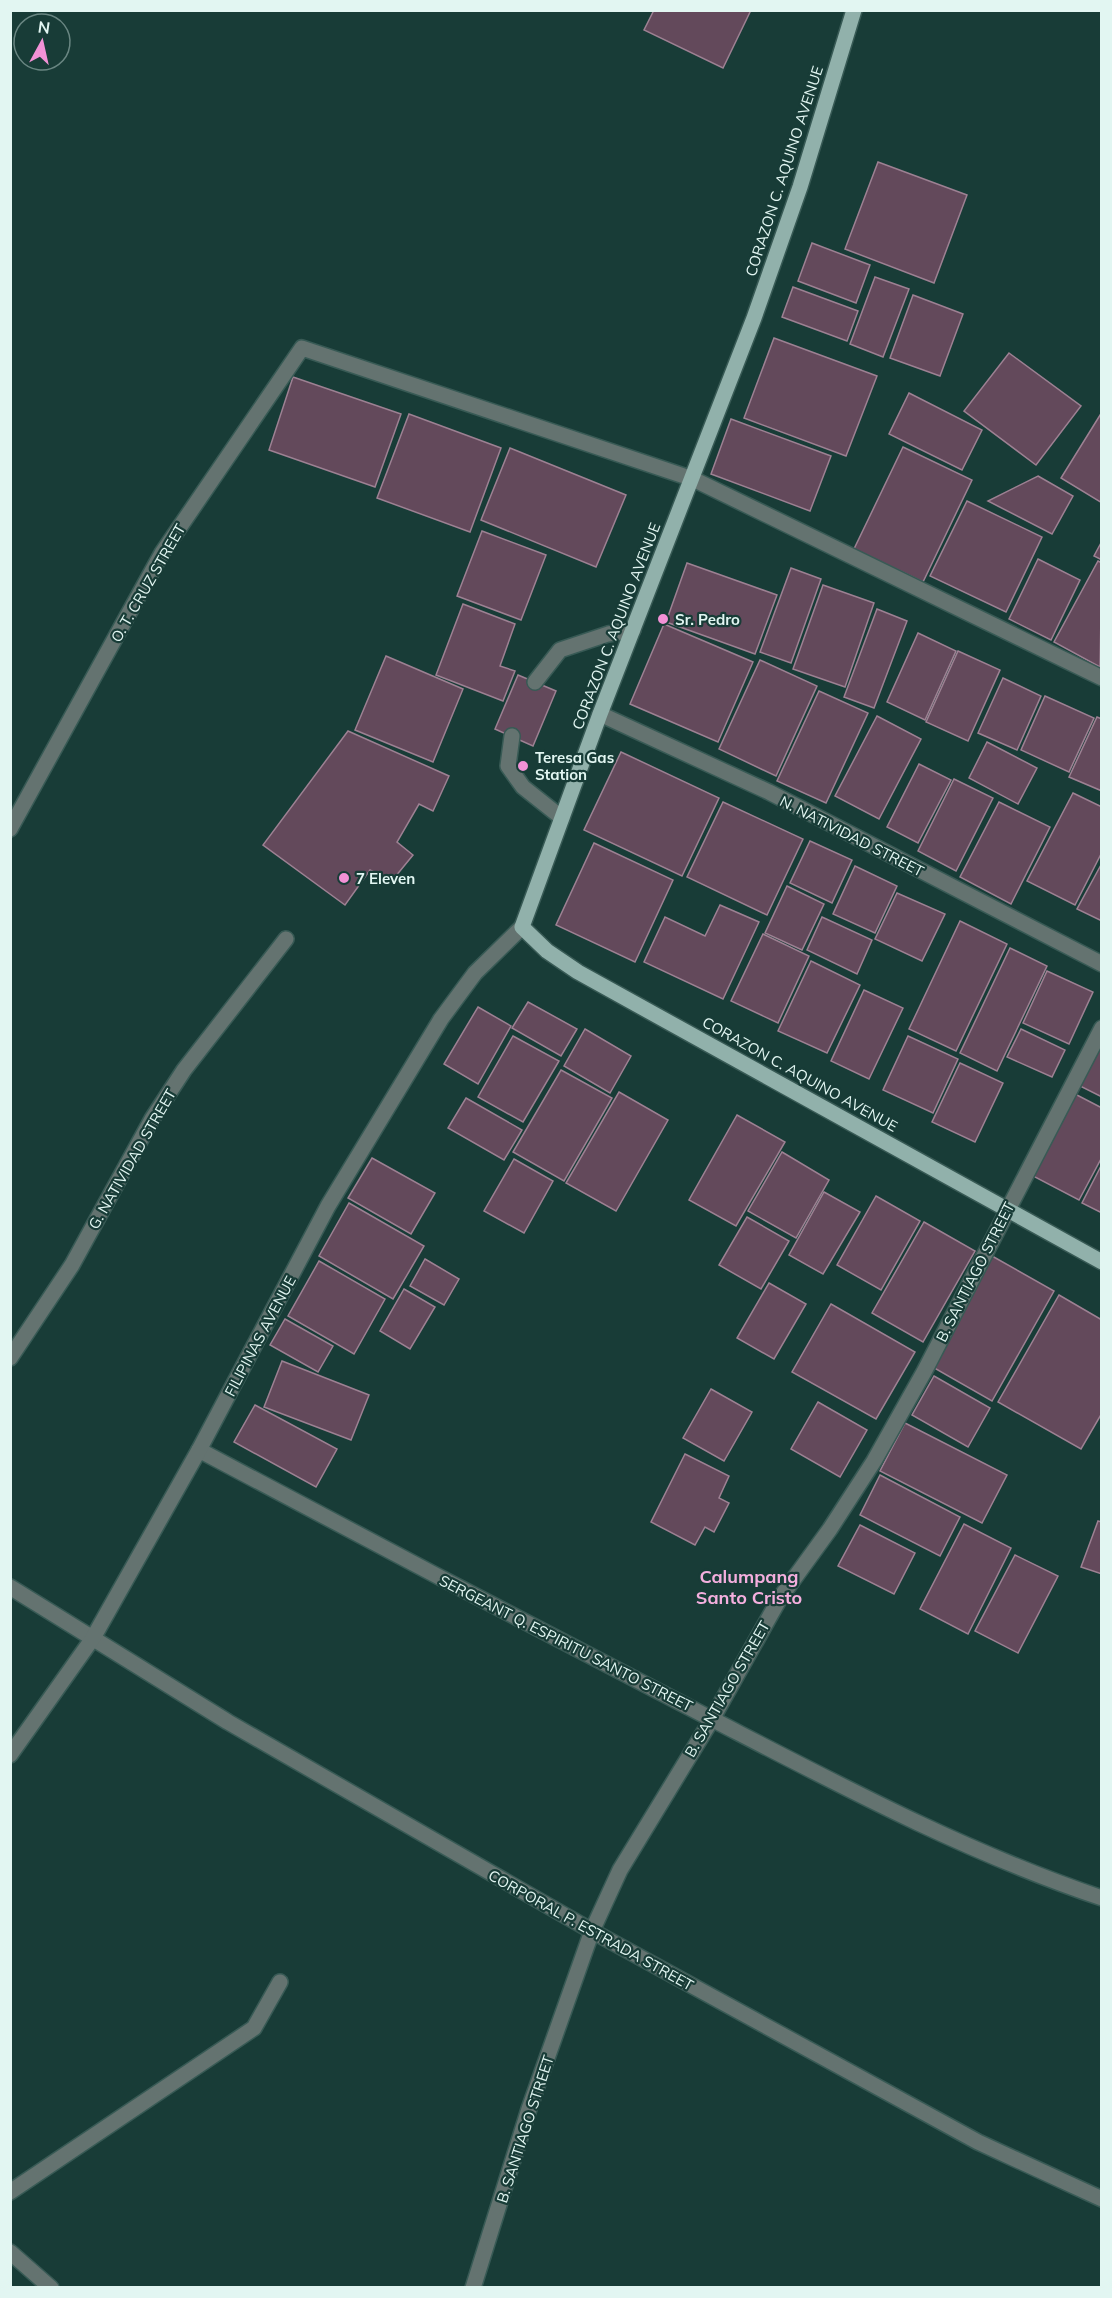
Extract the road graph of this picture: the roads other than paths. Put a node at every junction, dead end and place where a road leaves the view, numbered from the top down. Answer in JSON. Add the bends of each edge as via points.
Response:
{"nodes":[{"id":1,"x":854,"y":10,"type":"edge"},
{"id":2,"x":693,"y":479,"type":"junction"},
{"id":3,"x":633,"y":630,"type":"junction"},
{"id":4,"x":1101,"y":678,"type":"edge"},
{"id":5,"x":535,"y":682,"type":"dead end"},
{"id":6,"x":600,"y":714,"type":"junction"},
{"id":7,"x":512,"y":736,"type":"dead end"},
{"id":8,"x":562,"y":818,"type":"junction"},
{"id":9,"x":10,"y":829,"type":"edge"},
{"id":10,"x":522,"y":927,"type":"junction"},
{"id":11,"x":286,"y":939,"type":"dead end"},
{"id":12,"x":1101,"y":964,"type":"edge"},
{"id":13,"x":1101,"y":1028,"type":"edge"},
{"id":14,"x":1006,"y":1209,"type":"junction"},
{"id":15,"x":1101,"y":1262,"type":"edge"},
{"id":16,"x":10,"y":1358,"type":"edge"},
{"id":17,"x":200,"y":1450,"type":"junction"},
{"id":18,"x":10,"y":1587,"type":"edge"},
{"id":19,"x":93,"y":1638,"type":"junction"},
{"id":20,"x":712,"y":1719,"type":"junction"},
{"id":21,"x":10,"y":1755,"type":"edge"},
{"id":22,"x":1101,"y":1898,"type":"edge"},
{"id":23,"x":592,"y":1931,"type":"junction"},
{"id":24,"x":280,"y":1982,"type":"dead end"},
{"id":25,"x":10,"y":2192,"type":"edge"},
{"id":26,"x":1101,"y":2199,"type":"edge"},
{"id":27,"x":10,"y":2252,"type":"edge"},
{"id":28,"x":51,"y":2288,"type":"edge"},
{"id":29,"x":473,"y":2288,"type":"edge"}],
"edges":[{"from":1,"to":2,"type":"main road","name":"CORAZON C. AQUINO AVENUE","via":[[788,220]]},
{"from":2,"to":3,"type":"main road","name":"CORAZON C. AQUINO AVENUE"},
{"from":2,"to":4,"type":"street"},
{"from":2,"to":9,"type":"street","name":"O. T. CRUZ STREET","via":[[302,348],[162,553]]},
{"from":3,"to":5,"type":"street","via":[[561,650]]},
{"from":3,"to":6,"type":"main road","name":"CORAZON C. AQUINO AVENUE"},
{"from":6,"to":8,"type":"main road","name":"CORAZON C. AQUINO AVENUE"},
{"from":6,"to":12,"type":"street","name":"N. NATIVIDAD STREET","via":[[768,792]]},
{"from":7,"to":8,"type":"street","via":[[508,766],[523,787]]},
{"from":8,"to":10,"type":"main road","name":"CORAZON C. AQUINO AVENUE"},
{"from":10,"to":14,"type":"main road","name":"CORAZON C. AQUINO AVENUE","via":[[547,951],[578,972]]},
{"from":10,"to":17,"type":"street","name":"FILIPINAS AVENUE","via":[[475,973],[441,1019],[328,1206]]},
{"from":11,"to":16,"type":"street","name":"G. NATIVIDAD STREET","via":[[184,1070],[152,1119],[72,1265]]},
{"from":13,"to":14,"type":"street","name":"B. SANTIAGO STREET"},
{"from":14,"to":15,"type":"main road","name":"CORAZON C. AQUINO AVENUE"},
{"from":14,"to":20,"type":"street","name":"B. SANTIAGO STREET","via":[[874,1461],[780,1598]]},
{"from":17,"to":19,"type":"street","name":"FILIPINAS AVENUE"},
{"from":17,"to":20,"type":"street","name":"SERGEANT Q. ESPIRITU SANTO STREET"},
{"from":18,"to":19,"type":"street","name":"CORPORAL P. ESTRADA STREET"},
{"from":19,"to":21,"type":"street","name":"FILIPINAS AVENUE"},
{"from":19,"to":23,"type":"street","name":"CORPORAL P. ESTRADA STREET","via":[[228,1722]]},
{"from":20,"to":22,"type":"street","name":"SERGEANT Q. ESPIRITU SANTO STREET","via":[[956,1841]]},
{"from":20,"to":23,"type":"street","name":"B. SANTIAGO STREET","via":[[620,1870]]},
{"from":23,"to":26,"type":"street","name":"CORPORAL P. ESTRADA STREET","via":[[978,2142]]},
{"from":23,"to":29,"type":"street","name":"B. SANTIAGO STREET","via":[[529,2109]]},
{"from":24,"to":25,"type":"street","via":[[254,2028]]},
{"from":27,"to":28,"type":"street"}]}
